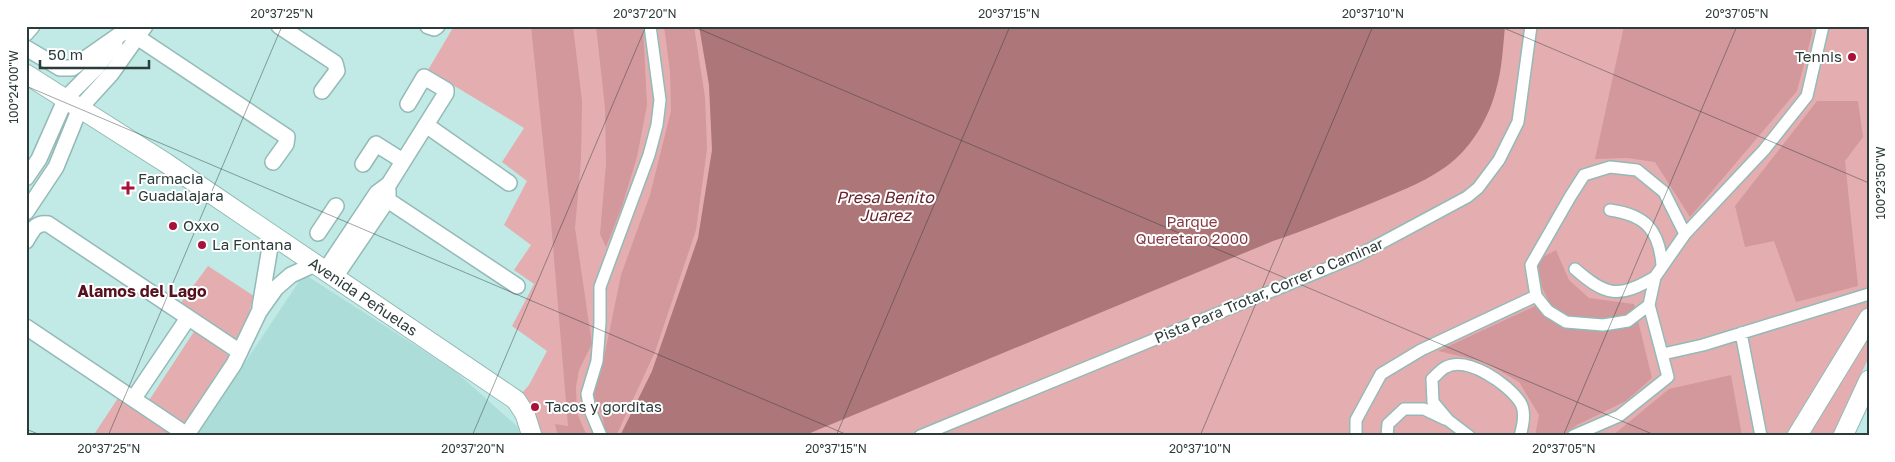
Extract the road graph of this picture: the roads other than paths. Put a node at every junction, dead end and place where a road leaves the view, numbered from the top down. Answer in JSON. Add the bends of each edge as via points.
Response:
{"nodes":[{"id":1,"x":32,"y":26,"type":"edge"},
{"id":2,"x":279,"y":26,"type":"edge"},
{"id":3,"x":650,"y":26,"type":"edge"},
{"id":4,"x":1530,"y":26,"type":"edge"},
{"id":5,"x":1823,"y":26,"type":"edge"},
{"id":6,"x":136,"y":29,"type":"edge"},
{"id":7,"x":26,"y":32,"type":"edge"},
{"id":8,"x":26,"y":48,"type":"edge"},
{"id":9,"x":26,"y":74,"type":"edge"},
{"id":10,"x":322,"y":91,"type":"dead end"},
{"id":11,"x":73,"y":103,"type":"junction"},
{"id":12,"x":408,"y":104,"type":"dead end"},
{"id":13,"x":426,"y":125,"type":"junction"},
{"id":14,"x":403,"y":161,"type":"junction"},
{"id":15,"x":273,"y":162,"type":"dead end"},
{"id":16,"x":363,"y":164,"type":"dead end"},
{"id":17,"x":28,"y":172,"type":"edge"},
{"id":18,"x":509,"y":183,"type":"dead end"},
{"id":19,"x":384,"y":192,"type":"junction"},
{"id":20,"x":1610,"y":210,"type":"dead end"},
{"id":21,"x":26,"y":212,"type":"edge"},
{"id":22,"x":355,"y":226,"type":"junction"},
{"id":23,"x":318,"y":234,"type":"dead end"},
{"id":24,"x":1685,"y":234,"type":"junction"},
{"id":25,"x":272,"y":235,"type":"junction"},
{"id":26,"x":26,"y":241,"type":"edge"},
{"id":27,"x":1662,"y":265,"type":"junction"},
{"id":28,"x":1576,"y":269,"type":"dead end"},
{"id":29,"x":325,"y":271,"type":"junction"},
{"id":30,"x":1655,"y":278,"type":"junction"},
{"id":31,"x":517,"y":286,"type":"dead end"},
{"id":32,"x":1869,"y":294,"type":"edge"},
{"id":33,"x":1536,"y":296,"type":"junction"},
{"id":34,"x":1649,"y":305,"type":"junction"},
{"id":35,"x":259,"y":312,"type":"junction"},
{"id":36,"x":188,"y":318,"type":"junction"},
{"id":37,"x":1869,"y":318,"type":"edge"},
{"id":38,"x":26,"y":327,"type":"edge"},
{"id":39,"x":1741,"y":333,"type":"junction"},
{"id":40,"x":240,"y":352,"type":"junction"},
{"id":41,"x":1663,"y":354,"type":"junction"},
{"id":42,"x":1869,"y":380,"type":"edge"},
{"id":43,"x":134,"y":398,"type":"junction"},
{"id":44,"x":1448,"y":420,"type":"junction"},
{"id":45,"x":600,"y":430,"type":"edge"},
{"id":46,"x":187,"y":435,"type":"edge"},
{"id":47,"x":532,"y":436,"type":"edge"},
{"id":48,"x":920,"y":436,"type":"edge"},
{"id":49,"x":1356,"y":436,"type":"edge"},
{"id":50,"x":1387,"y":436,"type":"edge"},
{"id":51,"x":1469,"y":436,"type":"edge"},
{"id":52,"x":1520,"y":436,"type":"edge"},
{"id":53,"x":1573,"y":436,"type":"edge"},
{"id":54,"x":1761,"y":436,"type":"edge"},
{"id":55,"x":1797,"y":436,"type":"edge"},
{"id":56,"x":1843,"y":436,"type":"edge"}],
"edges":[{"from":1,"to":7,"type":"street"},
{"from":2,"to":10,"type":"street","via":[[335,63],[337,71]]},
{"from":3,"to":45,"type":"street","via":[[660,100],[657,125],[600,287],[597,361],[587,394],[590,410]]},
{"from":4,"to":48,"type":"street","name":"Pista Para Trotar, Correr o Caminar","via":[[1518,122],[1499,160],[1467,197],[1357,256]]},
{"from":5,"to":24,"type":"street","via":[[1807,96],[1764,150]]},
{"from":6,"to":8,"type":"street","via":[[72,68],[60,68]]},
{"from":6,"to":11,"type":"street","via":[[97,67]]},
{"from":6,"to":15,"type":"street","via":[[286,137],[286,144]]},
{"from":9,"to":11,"type":"street","name":"Avenida Peñuelas"},
{"from":11,"to":17,"type":"street"},
{"from":11,"to":21,"type":"street","via":[[56,167]]},
{"from":11,"to":25,"type":"street","name":"Avenida Peñuelas"},
{"from":12,"to":13,"type":"street","via":[[424,77],[447,91]]},
{"from":13,"to":14,"type":"street"},
{"from":13,"to":18,"type":"street"},
{"from":14,"to":16,"type":"street","via":[[380,138]]},
{"from":14,"to":19,"type":"street"},
{"from":19,"to":22,"type":"street"},
{"from":19,"to":29,"type":"street"},
{"from":19,"to":31,"type":"street"},
{"from":20,"to":27,"type":"street","via":[[1627,213],[1650,225],[1661,249]]},
{"from":22,"to":23,"type":"street","via":[[334,208]]},
{"from":22,"to":29,"type":"street"},
{"from":24,"to":27,"type":"street"},
{"from":24,"to":33,"type":"street","via":[[1664,192],[1637,170],[1610,167],[1584,174],[1531,265]]},
{"from":25,"to":29,"type":"street","name":"Avenida Peñuelas"},
{"from":25,"to":35,"type":"street"},
{"from":26,"to":36,"type":"street","via":[[36,226],[48,224]]},
{"from":27,"to":30,"type":"street"},
{"from":28,"to":30,"type":"street","via":[[1594,286],[1614,293],[1639,287]]},
{"from":29,"to":35,"type":"street","via":[[290,276],[276,288]]},
{"from":29,"to":47,"type":"street","name":"Avenida Peñuelas","via":[[516,400],[525,414]]},
{"from":30,"to":34,"type":"street"},
{"from":32,"to":39,"type":"street"},
{"from":33,"to":34,"type":"street","via":[[1548,311],[1566,322],[1603,325],[1628,321]]},
{"from":33,"to":49,"type":"street","via":[[1421,350],[1381,374],[1356,420]]},
{"from":34,"to":41,"type":"street"},
{"from":35,"to":40,"type":"street"},
{"from":36,"to":40,"type":"street"},
{"from":36,"to":43,"type":"street"},
{"from":37,"to":55,"type":"street"},
{"from":38,"to":43,"type":"street"},
{"from":39,"to":41,"type":"street"},
{"from":39,"to":54,"type":"street"},
{"from":40,"to":46,"type":"street"},
{"from":41,"to":53,"type":"street","via":[[1668,377],[1619,416]]},
{"from":42,"to":56,"type":"street"},
{"from":43,"to":46,"type":"street"},
{"from":44,"to":50,"type":"street","via":[[1424,409],[1404,409],[1388,424]]},
{"from":44,"to":51,"type":"street"},
{"from":44,"to":52,"type":"street","via":[[1432,402],[1432,380],[1447,366],[1471,365],[1497,379],[1520,402],[1524,424]]}]}
